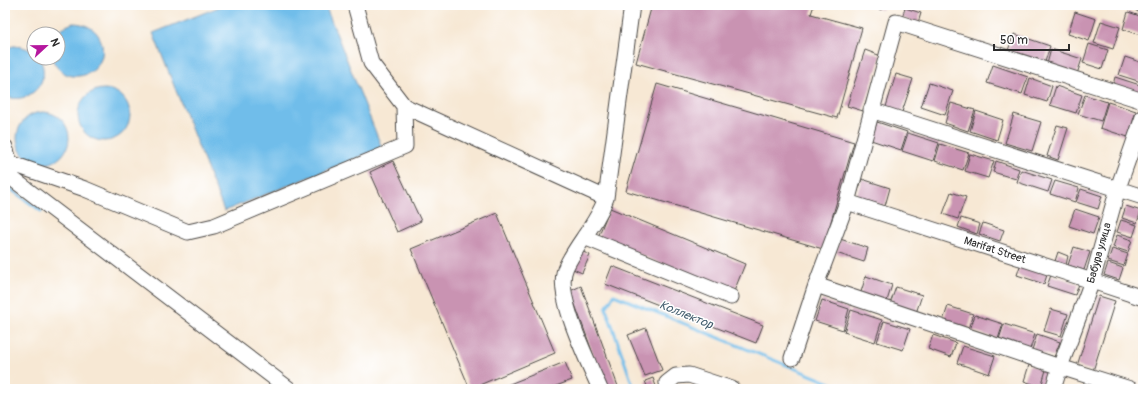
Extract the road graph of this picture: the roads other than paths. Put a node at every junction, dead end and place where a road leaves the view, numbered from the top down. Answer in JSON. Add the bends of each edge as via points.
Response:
{"nodes":[{"id":1,"x":355,"y":5,"type":"edge"},
{"id":2,"x":632,"y":5,"type":"edge"},
{"id":3,"x":1143,"y":100,"type":"edge"},
{"id":4,"x":404,"y":106,"type":"junction"},
{"id":5,"x":872,"y":110,"type":"junction"},
{"id":6,"x":1143,"y":117,"type":"edge"},
{"id":7,"x":5,"y":146,"type":"edge"},
{"id":8,"x":5,"y":173,"type":"edge"},
{"id":9,"x":1118,"y":188,"type":"junction"},
{"id":10,"x":1143,"y":197,"type":"edge"},
{"id":11,"x":606,"y":198,"type":"junction"},
{"id":12,"x":847,"y":202,"type":"junction"},
{"id":13,"x":584,"y":237,"type":"junction"},
{"id":14,"x":1092,"y":281,"type":"junction"},
{"id":15,"x":816,"y":285,"type":"junction"},
{"id":16,"x":730,"y":297,"type":"dead end"},
{"id":17,"x":1143,"y":298,"type":"edge"},
{"id":18,"x":792,"y":358,"type":"dead end"},
{"id":19,"x":1060,"y":367,"type":"junction"},
{"id":20,"x":289,"y":389,"type":"edge"},
{"id":21,"x":600,"y":389,"type":"edge"},
{"id":22,"x":669,"y":389,"type":"edge"},
{"id":23,"x":732,"y":389,"type":"edge"},
{"id":24,"x":1053,"y":389,"type":"edge"},
{"id":25,"x":1130,"y":389,"type":"edge"}],
"edges":[{"from":1,"to":4,"type":"street","via":[[371,63]]},
{"from":2,"to":11,"type":"street"},
{"from":3,"to":5,"type":"street","via":[[896,22]]},
{"from":4,"to":7,"type":"street","via":[[405,146],[214,226],[188,232],[85,189],[10,163]]},
{"from":4,"to":11,"type":"street"},
{"from":5,"to":9,"type":"street"},
{"from":5,"to":12,"type":"street"},
{"from":6,"to":9,"type":"street","name":"Бабура улица"},
{"from":8,"to":20,"type":"street"},
{"from":9,"to":10,"type":"street"},
{"from":9,"to":14,"type":"street","name":"Бабура улица"},
{"from":11,"to":13,"type":"street","via":[[601,212]]},
{"from":12,"to":14,"type":"street","name":"Marifat Street"},
{"from":12,"to":15,"type":"street"},
{"from":13,"to":16,"type":"street"},
{"from":13,"to":21,"type":"street","via":[[565,269],[564,292],[570,315]]},
{"from":14,"to":17,"type":"street","name":"Marifat Street"},
{"from":14,"to":19,"type":"street","name":"Бабура улица"},
{"from":15,"to":18,"type":"street"},
{"from":15,"to":19,"type":"street"},
{"from":19,"to":24,"type":"street","name":"Бабура улица"},
{"from":19,"to":25,"type":"street"},
{"from":22,"to":23,"type":"street","via":[[668,383],[676,376],[689,375]]}]}
